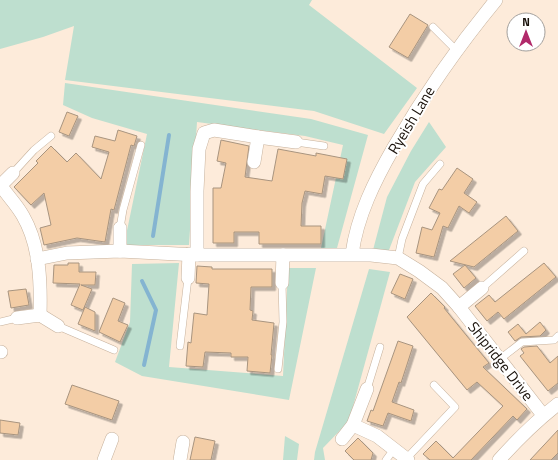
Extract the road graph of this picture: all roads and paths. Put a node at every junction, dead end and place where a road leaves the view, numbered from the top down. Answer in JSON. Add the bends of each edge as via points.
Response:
{"nodes":[{"id":1,"x":496,"y":0,"type":"edge"},
{"id":2,"x":433,"y":27,"type":"dead end"},
{"id":3,"x":456,"y":50,"type":"junction"},
{"id":4,"x":51,"y":136,"type":"dead end"},
{"id":5,"x":258,"y":137,"type":"junction"},
{"id":6,"x":296,"y":142,"type":"joint"},
{"id":7,"x":140,"y":145,"type":"dead end"},
{"id":8,"x":324,"y":146,"type":"dead end"},
{"id":9,"x":254,"y":162,"type":"dead end"},
{"id":10,"x":440,"y":164,"type":"dead end"},
{"id":11,"x":12,"y":173,"type":"joint"},
{"id":12,"x":0,"y":186,"type":"edge"},
{"id":13,"x":120,"y":228,"type":"joint"},
{"id":14,"x":120,"y":251,"type":"junction"},
{"id":15,"x":524,"y":251,"type":"dead end"},
{"id":16,"x":193,"y":254,"type":"junction"},
{"id":17,"x":352,"y":254,"type":"junction"},
{"id":18,"x":283,"y":255,"type":"junction"},
{"id":19,"x":398,"y":258,"type":"junction"},
{"id":20,"x":37,"y":259,"type":"junction"},
{"id":21,"x":188,"y":278,"type":"joint"},
{"id":22,"x":282,"y":282,"type":"joint"},
{"id":23,"x":482,"y":288,"type":"joint"},
{"id":24,"x":459,"y":307,"type":"junction"},
{"id":25,"x":40,"y":316,"type":"junction"},
{"id":26,"x":17,"y":318,"type":"joint"},
{"id":27,"x":0,"y":322,"type":"edge"},
{"id":28,"x":58,"y":326,"type":"joint"},
{"id":29,"x":558,"y":336,"type":"edge"},
{"id":30,"x":180,"y":346,"type":"dead end"},
{"id":31,"x":380,"y":347,"type":"dead end"},
{"id":32,"x":114,"y":350,"type":"dead end"},
{"id":33,"x":500,"y":359,"type":"junction"},
{"id":34,"x":278,"y":369,"type":"dead end"},
{"id":35,"x":434,"y":385,"type":"dead end"},
{"id":36,"x":367,"y":389,"type":"joint"},
{"id":37,"x":558,"y":404,"type":"edge"},
{"id":38,"x":543,"y":415,"type":"junction"},
{"id":39,"x":353,"y":425,"type":"junction"},
{"id":40,"x":112,"y":439,"type":"dead end"},
{"id":41,"x":342,"y":439,"type":"dead end"},
{"id":42,"x":183,"y":442,"type":"dead end"},
{"id":43,"x":394,"y":450,"type":"junction"},
{"id":44,"x":407,"y":459,"type":"edge"},
{"id":45,"x":104,"y":460,"type":"edge"},
{"id":46,"x":180,"y":460,"type":"edge"},
{"id":47,"x":386,"y":460,"type":"edge"},
{"id":48,"x":499,"y":460,"type":"edge"}],
"edges":[{"from":1,"to":3,"type":"street","name":"Ryeish Lane"},
{"from":2,"to":3,"type":"lane"},
{"from":3,"to":17,"type":"street","name":"Ryeish Lane","via":[[420,103],[384,166],[364,208]]},
{"from":4,"to":11,"type":"lane"},
{"from":5,"to":6,"type":"street"},
{"from":5,"to":9,"type":"street"},
{"from":5,"to":16,"type":"street","via":[[214,130],[204,134],[199,149]]},
{"from":6,"to":8,"type":"lane"},
{"from":7,"to":13,"type":"lane"},
{"from":10,"to":19,"type":"lane","via":[[423,184],[402,239]]},
{"from":11,"to":12,"type":"street"},
{"from":12,"to":20,"type":"street","via":[[26,221]]},
{"from":13,"to":14,"type":"street"},
{"from":14,"to":16,"type":"street","name":"Shipridge Drive"},
{"from":14,"to":20,"type":"street","name":"Shipridge Drive","via":[[67,253]]},
{"from":15,"to":23,"type":"lane"},
{"from":16,"to":18,"type":"street","name":"Shipridge Drive"},
{"from":16,"to":21,"type":"street"},
{"from":17,"to":18,"type":"street","name":"Shipridge Drive"},
{"from":17,"to":19,"type":"street","name":"Shipridge Drive"},
{"from":18,"to":22,"type":"street"},
{"from":19,"to":24,"type":"street","name":"Shipridge Drive","via":[[442,288]]},
{"from":20,"to":25,"type":"street"},
{"from":21,"to":30,"type":"lane"},
{"from":22,"to":34,"type":"lane","via":[[283,322]]},
{"from":23,"to":24,"type":"street","name":"Shipridge Drive"},
{"from":24,"to":33,"type":"street","name":"Shipridge Drive"},
{"from":25,"to":26,"type":"street"},
{"from":25,"to":28,"type":"street"},
{"from":26,"to":27,"type":"lane"},
{"from":28,"to":32,"type":"lane"},
{"from":29,"to":33,"type":"lane","via":[[554,340],[522,342]]},
{"from":31,"to":36,"type":"lane"},
{"from":33,"to":38,"type":"street","name":"Shipridge Drive"},
{"from":35,"to":44,"type":"lane","via":[[455,407]]},
{"from":36,"to":39,"type":"street"},
{"from":37,"to":38,"type":"street"},
{"from":38,"to":48,"type":"street"},
{"from":39,"to":41,"type":"street"},
{"from":39,"to":43,"type":"street","via":[[377,436]]},
{"from":40,"to":45,"type":"street"},
{"from":42,"to":46,"type":"street"},
{"from":43,"to":44,"type":"street"},
{"from":43,"to":47,"type":"lane"}]}
